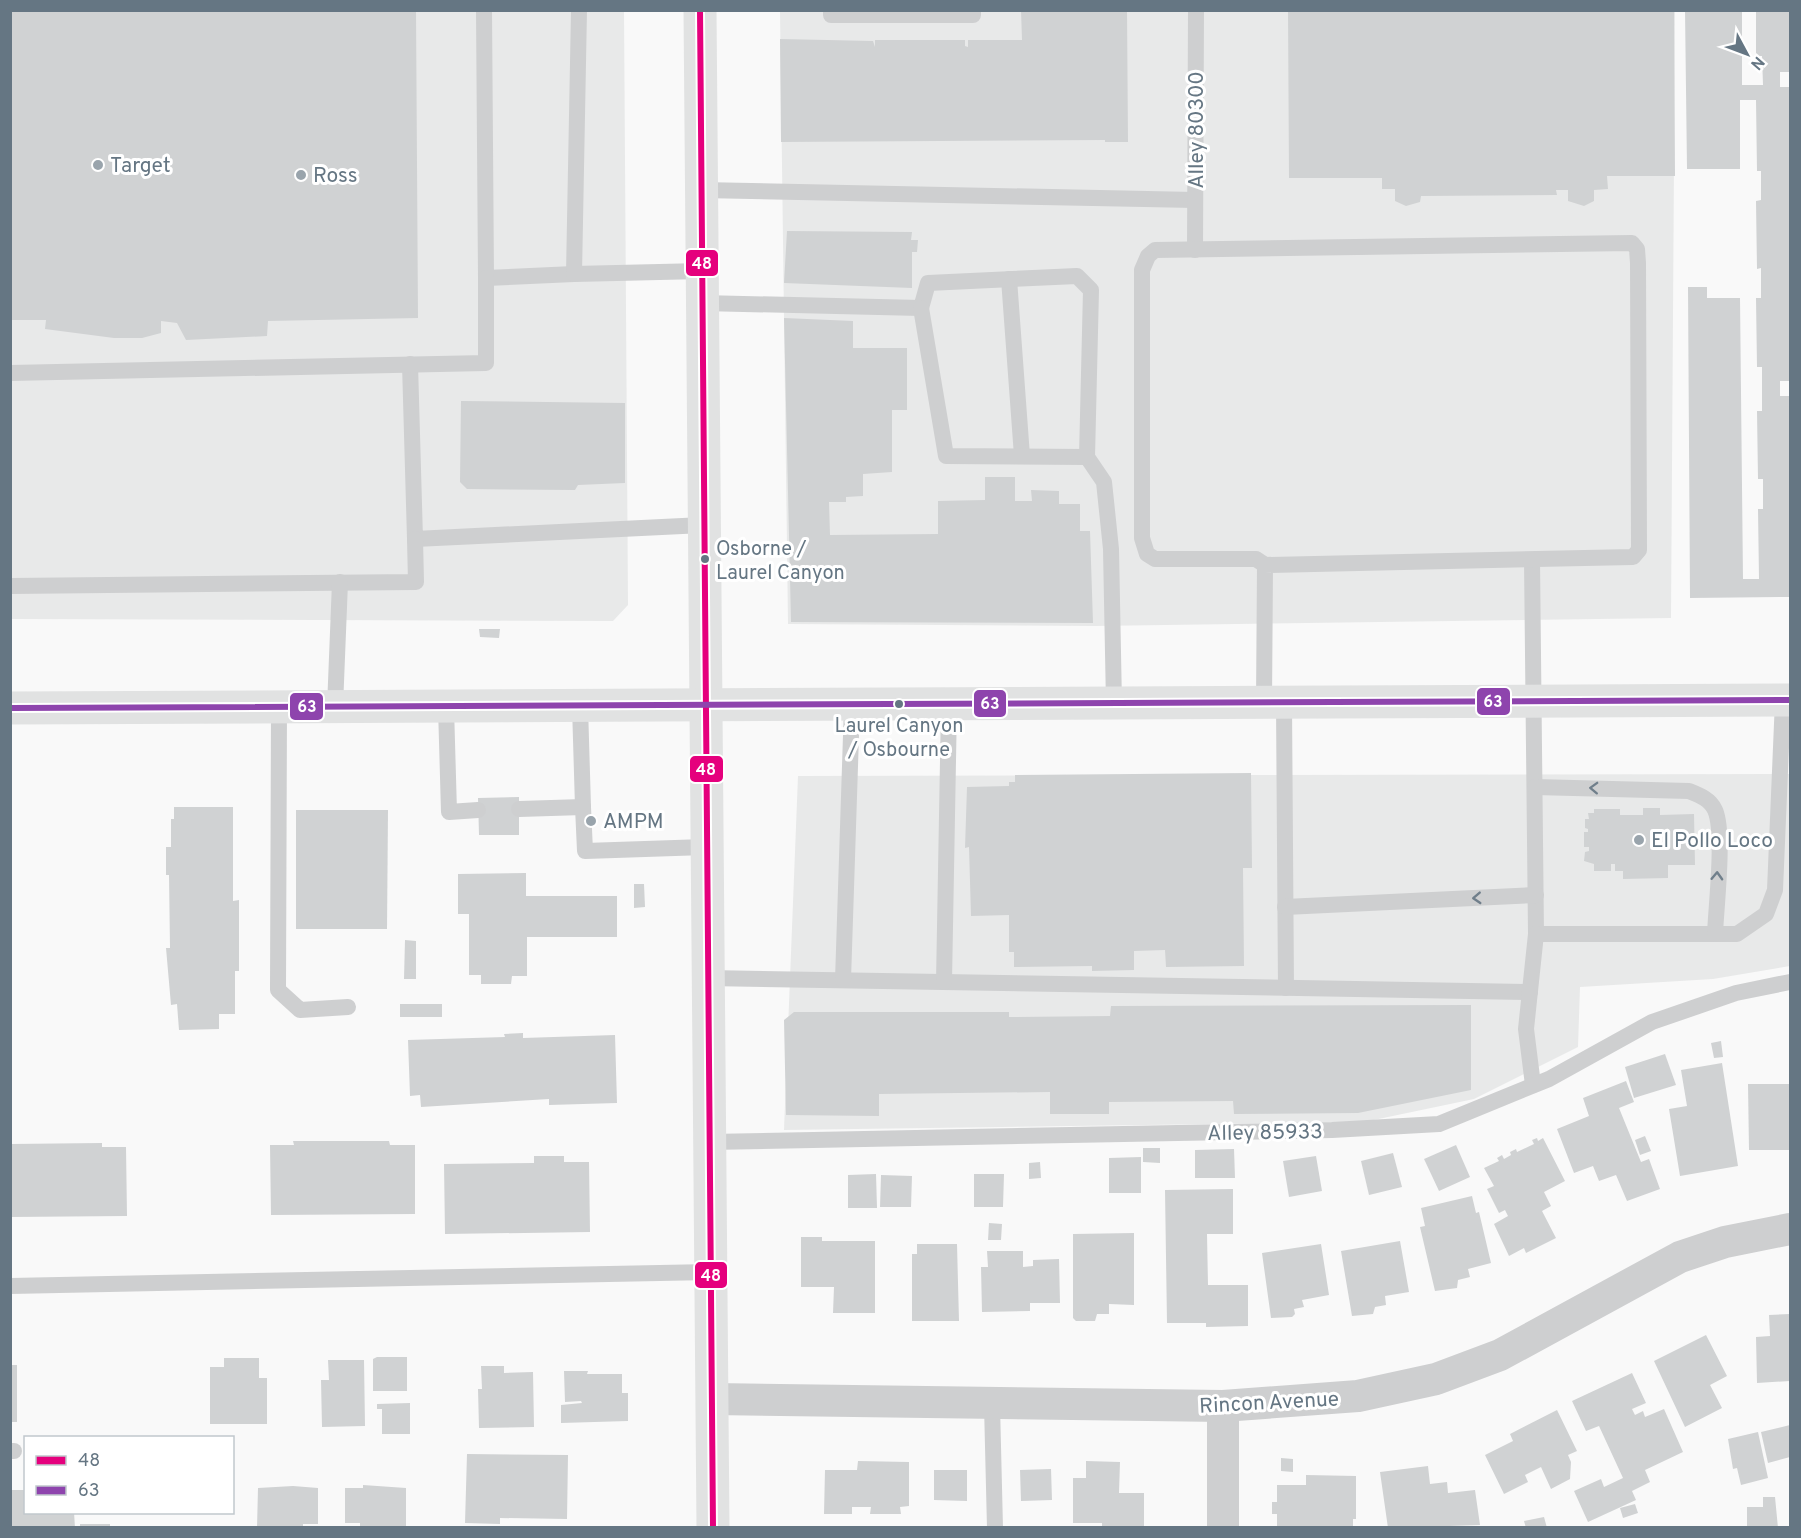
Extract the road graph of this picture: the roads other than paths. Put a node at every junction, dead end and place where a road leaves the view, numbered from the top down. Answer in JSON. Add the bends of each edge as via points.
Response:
{"nodes":[{"id":1,"x":484,"y":10,"type":"edge"},
{"id":2,"x":579,"y":10,"type":"edge"},
{"id":3,"x":700,"y":10,"type":"edge"},
{"id":4,"x":831,"y":10,"type":"edge"},
{"id":5,"x":973,"y":10,"type":"edge"},
{"id":6,"x":1196,"y":10,"type":"edge"},
{"id":7,"x":701,"y":190,"type":"junction"},
{"id":8,"x":1195,"y":200,"type":"junction"},
{"id":9,"x":1195,"y":250,"type":"junction"},
{"id":10,"x":702,"y":271,"type":"junction"},
{"id":11,"x":574,"y":274,"type":"junction"},
{"id":12,"x":486,"y":278,"type":"junction"},
{"id":13,"x":1009,"y":279,"type":"junction"},
{"id":14,"x":702,"y":303,"type":"junction"},
{"id":15,"x":921,"y":308,"type":"junction"},
{"id":16,"x":410,"y":364,"type":"junction"},
{"id":17,"x":10,"y":373,"type":"edge"},
{"id":18,"x":1022,"y":456,"type":"junction"},
{"id":19,"x":1087,"y":457,"type":"junction"},
{"id":20,"x":703,"y":525,"type":"junction"},
{"id":21,"x":415,"y":539,"type":"junction"},
{"id":22,"x":1532,"y":560,"type":"junction"},
{"id":23,"x":1264,"y":565,"type":"junction"},
{"id":24,"x":340,"y":582,"type":"junction"},
{"id":25,"x":10,"y":586,"type":"edge"},
{"id":26,"x":1787,"y":700,"type":"edge"},
{"id":27,"x":1534,"y":702,"type":"junction"},
{"id":28,"x":1274,"y":703,"type":"junction"},
{"id":29,"x":1114,"y":704,"type":"junction"},
{"id":30,"x":852,"y":705,"type":"junction"},
{"id":31,"x":949,"y":705,"type":"junction"},
{"id":32,"x":446,"y":706,"type":"junction"},
{"id":33,"x":580,"y":706,"type":"junction"},
{"id":34,"x":705,"y":706,"type":"junction"},
{"id":35,"x":279,"y":707,"type":"junction"},
{"id":36,"x":335,"y":707,"type":"junction"},
{"id":37,"x":10,"y":708,"type":"edge"},
{"id":38,"x":1535,"y":787,"type":"junction"},
{"id":39,"x":583,"y":807,"type":"junction"},
{"id":40,"x":519,"y":809,"type":"dead end"},
{"id":41,"x":478,"y":810,"type":"dead end"},
{"id":42,"x":705,"y":847,"type":"junction"},
{"id":43,"x":1536,"y":895,"type":"junction"},
{"id":44,"x":1285,"y":907,"type":"junction"},
{"id":45,"x":1536,"y":934,"type":"junction"},
{"id":46,"x":1715,"y":934,"type":"junction"},
{"id":47,"x":707,"y":978,"type":"junction"},
{"id":48,"x":843,"y":980,"type":"junction"},
{"id":49,"x":944,"y":982,"type":"junction"},
{"id":50,"x":1791,"y":982,"type":"edge"},
{"id":51,"x":1286,"y":988,"type":"junction"},
{"id":52,"x":1530,"y":992,"type":"junction"},
{"id":53,"x":348,"y":1007,"type":"dead end"},
{"id":54,"x":1533,"y":1085,"type":"junction"},
{"id":55,"x":709,"y":1142,"type":"junction"},
{"id":56,"x":1791,"y":1229,"type":"edge"},
{"id":57,"x":710,"y":1272,"type":"junction"},
{"id":58,"x":10,"y":1286,"type":"edge"},
{"id":59,"x":713,"y":1399,"type":"junction"},
{"id":60,"x":992,"y":1405,"type":"junction"},
{"id":61,"x":1222,"y":1406,"type":"junction"},
{"id":62,"x":713,"y":1527,"type":"edge"},
{"id":63,"x":995,"y":1527,"type":"edge"},
{"id":64,"x":1223,"y":1527,"type":"edge"}],
"edges":[{"from":1,"to":12,"type":"lane"},
{"from":2,"to":11,"type":"lane"},
{"from":3,"to":7,"type":"main road"},
{"from":4,"to":5,"type":"lane","via":[[831,15],[973,15]]},
{"from":6,"to":8,"type":"lane","name":"Alley 80300"},
{"from":7,"to":8,"type":"lane"},
{"from":7,"to":10,"type":"main road"},
{"from":8,"to":9,"type":"lane","name":"Alley 80300"},
{"from":9,"to":22,"type":"lane","via":[[1632,243],[1637,249],[1638,263],[1639,550],[1633,557]]},
{"from":9,"to":23,"type":"lane","via":[[1155,250],[1142,270],[1142,538],[1146,554],[1155,559],[1256,559]]},
{"from":10,"to":11,"type":"lane"},
{"from":10,"to":14,"type":"main road"},
{"from":11,"to":12,"type":"lane"},
{"from":12,"to":16,"type":"lane","via":[[486,363]]},
{"from":13,"to":15,"type":"lane","via":[[928,283]]},
{"from":13,"to":18,"type":"lane"},
{"from":13,"to":19,"type":"lane","via":[[1077,276],[1090,290]]},
{"from":14,"to":15,"type":"lane"},
{"from":14,"to":20,"type":"main road"},
{"from":15,"to":18,"type":"lane","via":[[946,456]]},
{"from":16,"to":17,"type":"lane"},
{"from":16,"to":21,"type":"lane"},
{"from":18,"to":19,"type":"lane"},
{"from":19,"to":29,"type":"lane","via":[[1104,482],[1111,549]]},
{"from":20,"to":21,"type":"lane"},
{"from":20,"to":34,"type":"main road"},
{"from":21,"to":24,"type":"lane","via":[[416,582]]},
{"from":22,"to":23,"type":"lane"},
{"from":22,"to":27,"type":"lane"},
{"from":23,"to":28,"type":"lane"},
{"from":24,"to":25,"type":"lane"},
{"from":24,"to":36,"type":"lane"},
{"from":26,"to":27,"type":"main road"},
{"from":26,"to":46,"type":"lane","via":[[1775,890],[1766,914],[1737,934]]},
{"from":27,"to":28,"type":"main road"},
{"from":27,"to":38,"type":"lane"},
{"from":28,"to":29,"type":"main road"},
{"from":28,"to":44,"type":"lane"},
{"from":29,"to":31,"type":"main road"},
{"from":30,"to":31,"type":"main road"},
{"from":30,"to":34,"type":"main road"},
{"from":30,"to":48,"type":"lane"},
{"from":31,"to":49,"type":"lane"},
{"from":32,"to":33,"type":"main road"},
{"from":32,"to":36,"type":"main road"},
{"from":32,"to":41,"type":"lane","via":[[449,812]]},
{"from":33,"to":34,"type":"main road"},
{"from":33,"to":39,"type":"lane"},
{"from":34,"to":42,"type":"main road"},
{"from":35,"to":36,"type":"main road"},
{"from":35,"to":37,"type":"main road"},
{"from":35,"to":53,"type":"lane","via":[[278,990],[300,1010]]},
{"from":38,"to":43,"type":"lane"},
{"from":46,"to":38,"type":"lane","one_way":true,"via":[[1719,827],[1715,809],[1705,798],[1689,791]]},
{"from":39,"to":40,"type":"lane"},
{"from":39,"to":42,"type":"lane","via":[[585,851]]},
{"from":42,"to":47,"type":"main road"},
{"from":43,"to":44,"type":"lane","one_way":true},
{"from":43,"to":45,"type":"lane"},
{"from":44,"to":51,"type":"lane"},
{"from":45,"to":46,"type":"lane"},
{"from":45,"to":52,"type":"lane"},
{"from":47,"to":48,"type":"lane"},
{"from":47,"to":55,"type":"main road"},
{"from":48,"to":49,"type":"lane"},
{"from":49,"to":51,"type":"lane"},
{"from":50,"to":54,"type":"lane","name":"Alley 85933","via":[[1736,993],[1652,1022]]},
{"from":51,"to":52,"type":"lane"},
{"from":52,"to":54,"type":"lane","via":[[1526,1029]]},
{"from":54,"to":55,"type":"lane","name":"Alley 85933","via":[[1439,1124],[1332,1130]]},
{"from":55,"to":57,"type":"main road"},
{"from":56,"to":61,"type":"street","name":"Rincon Avenue","via":[[1725,1242],[1680,1257],[1500,1355],[1436,1379],[1358,1396]]},
{"from":57,"to":58,"type":"lane"},
{"from":57,"to":59,"type":"main road"},
{"from":59,"to":60,"type":"street","name":"Rincon Avenue"},
{"from":59,"to":62,"type":"main road"},
{"from":60,"to":61,"type":"street","name":"Rincon Avenue"},
{"from":60,"to":63,"type":"lane"},
{"from":61,"to":64,"type":"street"}]}
